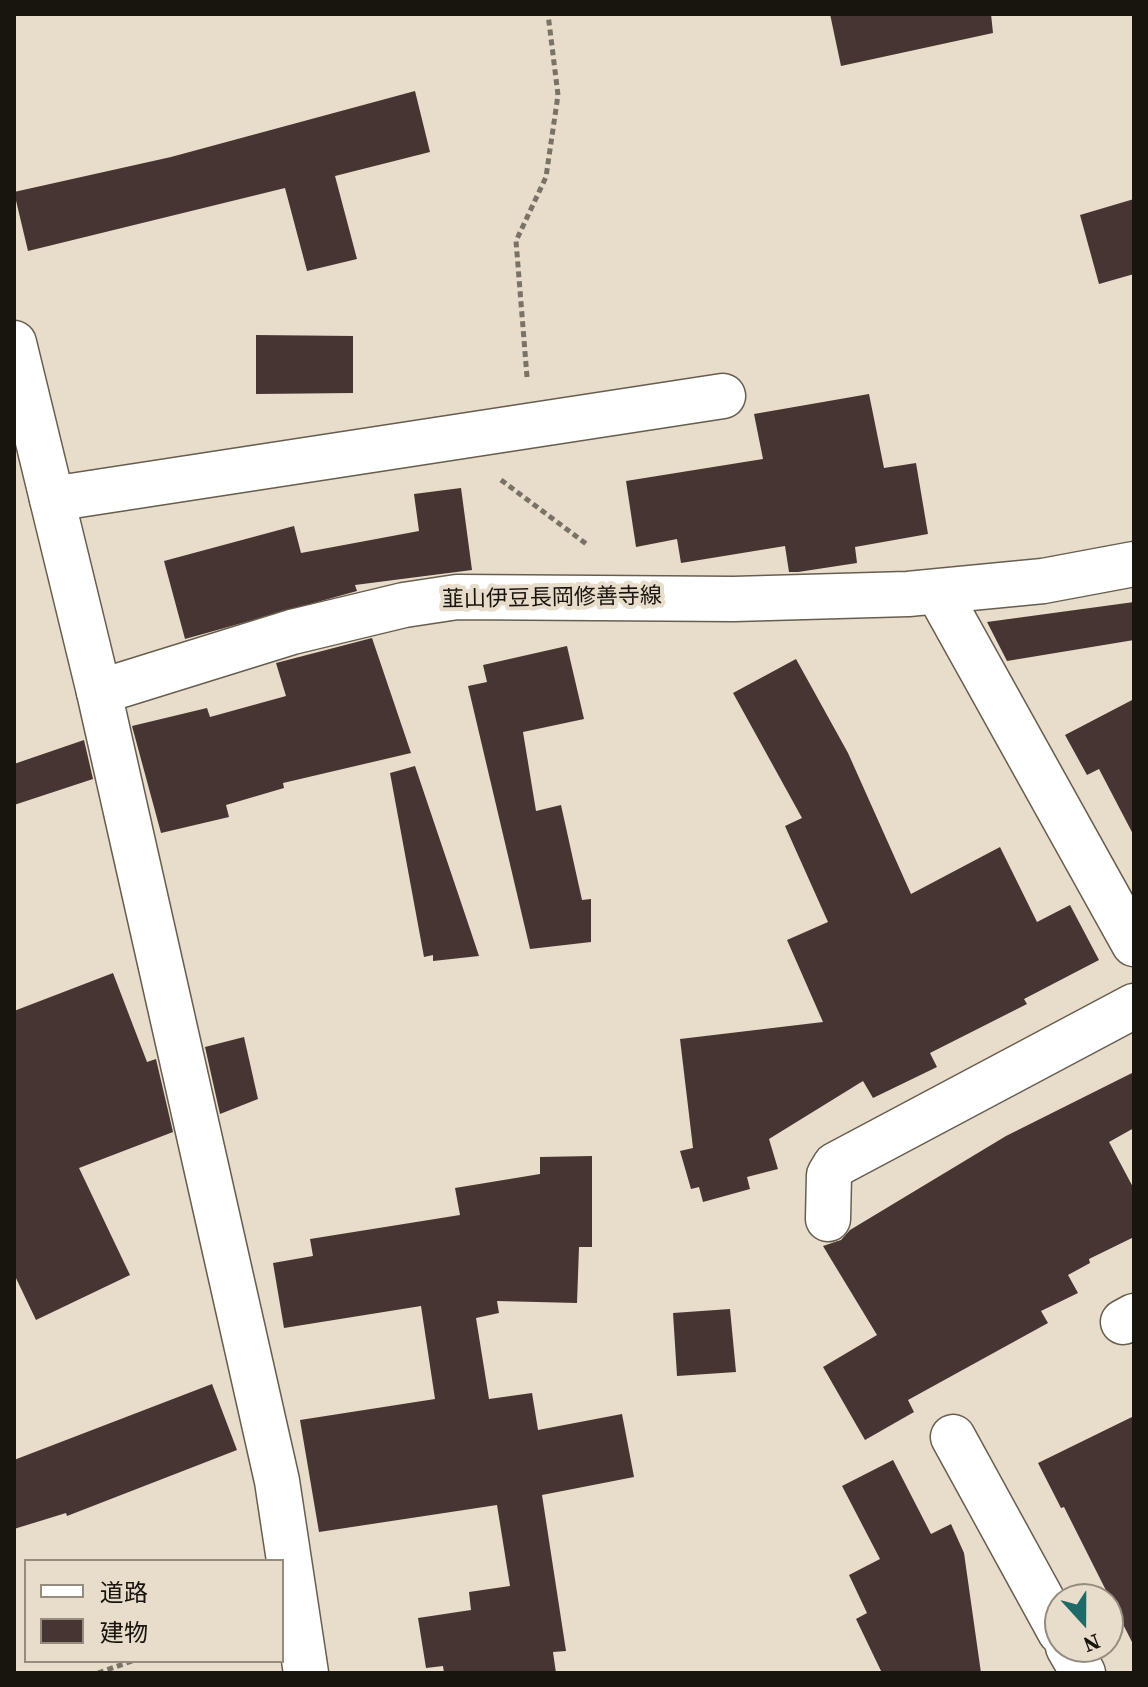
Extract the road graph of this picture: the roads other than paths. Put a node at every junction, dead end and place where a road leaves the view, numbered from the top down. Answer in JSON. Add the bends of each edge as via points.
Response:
{"nodes":[{"id":1,"x":16,"y":360,"type":"edge"},
{"id":2,"x":723,"y":396,"type":"dead end"},
{"id":3,"x":52,"y":499,"type":"junction"},
{"id":4,"x":1134,"y":564,"type":"edge"},
{"id":5,"x":938,"y":592,"type":"junction"},
{"id":6,"x":99,"y":692,"type":"junction"},
{"id":7,"x":1134,"y":944,"type":"edge"},
{"id":8,"x":1134,"y":1006,"type":"edge"},
{"id":9,"x":828,"y":1219,"type":"dead end"},
{"id":10,"x":953,"y":1437,"type":"dead end"},
{"id":11,"x":1044,"y":1603,"type":"edge"},
{"id":12,"x":306,"y":1673,"type":"edge"}],
"edges":[{"from":1,"to":3,"type":"street"},
{"from":2,"to":3,"type":"street"},
{"from":3,"to":6,"type":"street"},
{"from":4,"to":5,"type":"street","name":"韮山伊豆長岡修善寺線"},
{"from":5,"to":6,"type":"street","name":"韮山伊豆長岡修善寺線","via":[[734,599],[457,597],[292,632]]},
{"from":5,"to":7,"type":"street"},
{"from":6,"to":12,"type":"street","via":[[277,1481]]},
{"from":8,"to":9,"type":"street","via":[[835,1165],[829,1175]]},
{"from":10,"to":11,"type":"street"}]}
